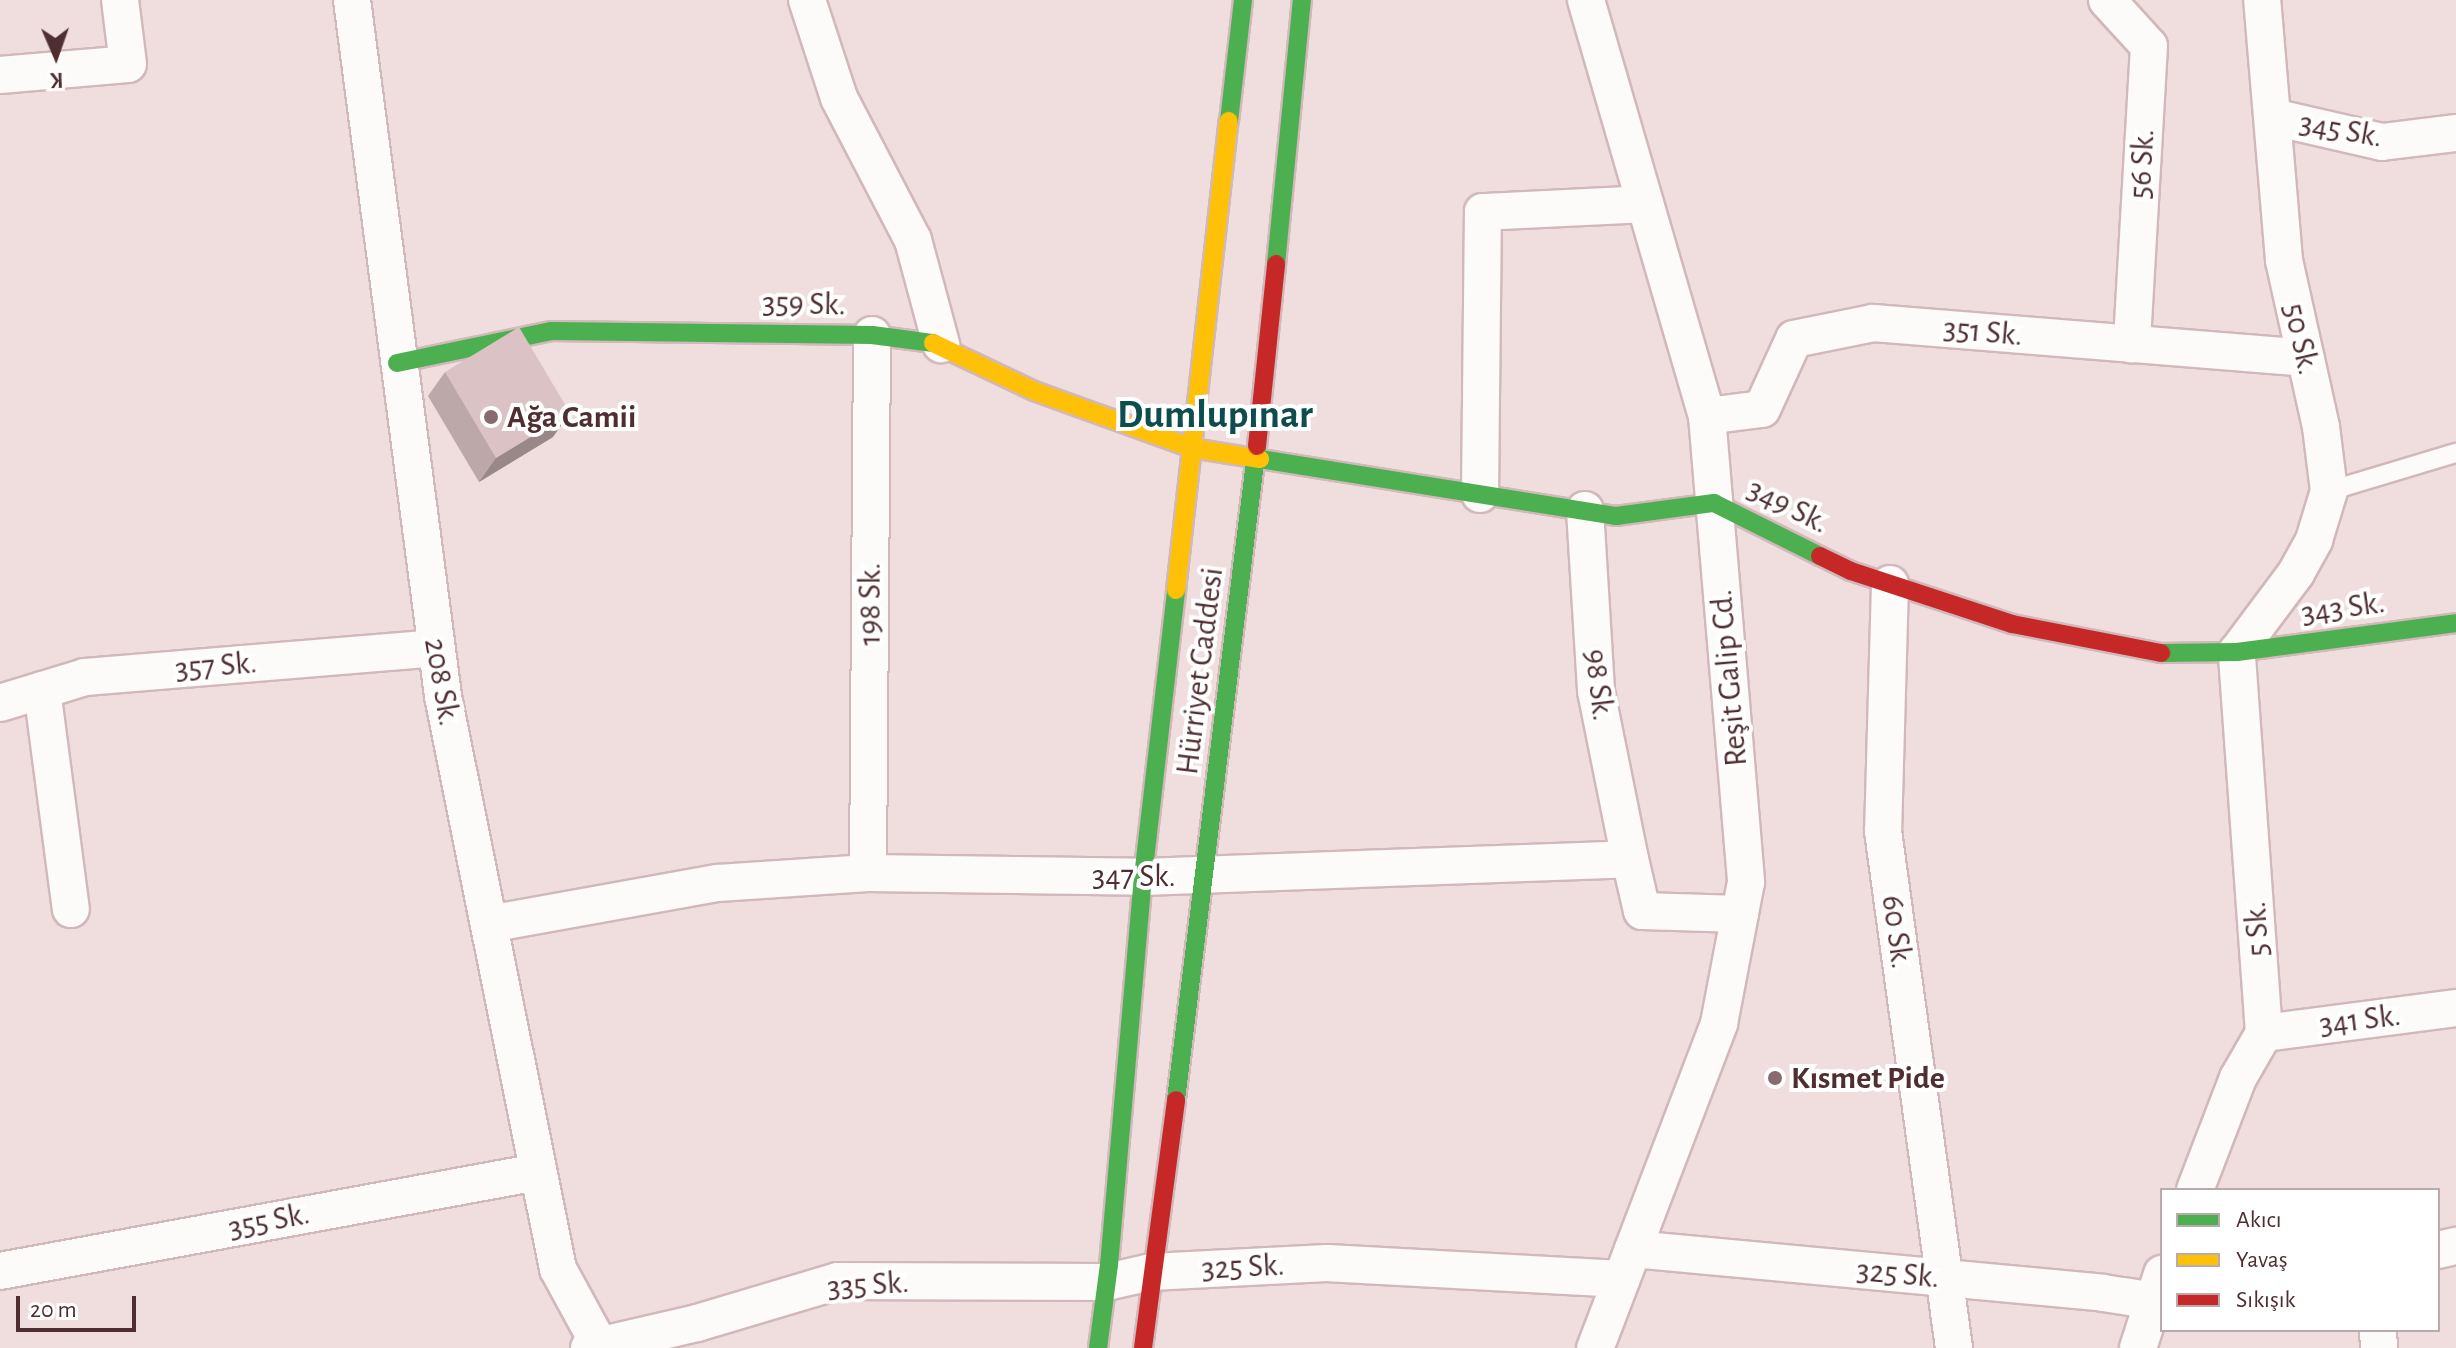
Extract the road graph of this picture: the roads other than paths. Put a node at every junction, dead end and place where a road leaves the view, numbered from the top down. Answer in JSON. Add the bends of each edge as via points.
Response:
{"nodes":[{"id":1,"x":120,"y":0,"type":"edge"},
{"id":2,"x":352,"y":0,"type":"edge"},
{"id":3,"x":807,"y":0,"type":"edge"},
{"id":4,"x":1243,"y":0,"type":"edge"},
{"id":5,"x":1302,"y":0,"type":"edge"},
{"id":6,"x":1586,"y":0,"type":"edge"},
{"id":7,"x":2107,"y":0,"type":"edge"},
{"id":8,"x":2262,"y":0,"type":"edge"},
{"id":9,"x":0,"y":75,"type":"edge"},
{"id":10,"x":2273,"y":117,"type":"junction"},
{"id":11,"x":2456,"y":133,"type":"edge"},
{"id":12,"x":1645,"y":204,"type":"junction"},
{"id":13,"x":872,"y":335,"type":"junction"},
{"id":14,"x":941,"y":344,"type":"junction"},
{"id":15,"x":2132,"y":345,"type":"junction"},
{"id":16,"x":2306,"y":358,"type":"junction"},
{"id":17,"x":397,"y":363,"type":"junction"},
{"id":18,"x":1707,"y":416,"type":"junction"},
{"id":19,"x":1192,"y":448,"type":"junction"},
{"id":20,"x":2456,"y":453,"type":"edge"},
{"id":21,"x":1256,"y":460,"type":"junction"},
{"id":22,"x":2329,"y":491,"type":"junction"},
{"id":23,"x":1480,"y":494,"type":"junction"},
{"id":24,"x":1714,"y":503,"type":"junction"},
{"id":25,"x":1585,"y":510,"type":"junction"},
{"id":26,"x":1890,"y":584,"type":"junction"},
{"id":27,"x":2456,"y":623,"type":"edge"},
{"id":28,"x":435,"y":648,"type":"junction"},
{"id":29,"x":2237,"y":652,"type":"junction"},
{"id":30,"x":42,"y":690,"type":"junction"},
{"id":31,"x":1,"y":697,"type":"edge"},
{"id":32,"x":1630,"y":859,"type":"junction"},
{"id":33,"x":868,"y":873,"type":"junction"},
{"id":34,"x":1206,"y":875,"type":"junction"},
{"id":35,"x":1143,"y":877,"type":"junction"},
{"id":36,"x":71,"y":909,"type":"dead end"},
{"id":37,"x":1740,"y":914,"type":"junction"},
{"id":38,"x":489,"y":924,"type":"junction"},
{"id":39,"x":2456,"y":1008,"type":"edge"},
{"id":40,"x":2264,"y":1033,"type":"junction"},
{"id":41,"x":538,"y":1172,"type":"junction"},
{"id":42,"x":2196,"y":1188,"type":"edge"},
{"id":43,"x":1628,"y":1264,"type":"junction"},
{"id":44,"x":0,"y":1271,"type":"edge"},
{"id":45,"x":1151,"y":1272,"type":"junction"},
{"id":46,"x":1945,"y":1278,"type":"junction"},
{"id":47,"x":1107,"y":1282,"type":"junction"},
{"id":48,"x":2158,"y":1293,"type":"edge"},
{"id":49,"x":596,"y":1347,"type":"edge"},
{"id":50,"x":1098,"y":1348,"type":"edge"},
{"id":51,"x":1143,"y":1348,"type":"edge"},
{"id":52,"x":1595,"y":1348,"type":"edge"},
{"id":53,"x":1954,"y":1348,"type":"edge"},
{"id":54,"x":2138,"y":1348,"type":"edge"}],
"edges":[{"from":1,"to":9,"type":"street","via":[[128,64]]},
{"from":2,"to":17,"type":"street","name":"208 Sk."},
{"from":3,"to":14,"type":"street","via":[[839,98],[913,240]]},
{"from":4,"to":19,"type":"main road","name":"Hürriyet Caddesi"},
{"from":5,"to":21,"type":"main road","name":"Hürriyet Caddesi"},
{"from":6,"to":12,"type":"street","name":"Reşit Galip Cd."},
{"from":7,"to":15,"type":"street","name":"56 Sk.","via":[[2149,46]]},
{"from":8,"to":10,"type":"street","name":"50 Sk."},
{"from":10,"to":11,"type":"street","name":"345 Sk.","via":[[2382,142]]},
{"from":10,"to":16,"type":"street","name":"50 Sk.","via":[[2284,260]]},
{"from":12,"to":18,"type":"street","name":"Reşit Galip Cd."},
{"from":12,"to":23,"type":"street","via":[[1483,212]]},
{"from":13,"to":14,"type":"main road","name":"359 Sk."},
{"from":13,"to":17,"type":"main road","name":"359 Sk.","via":[[551,331]]},
{"from":13,"to":33,"type":"street","name":"198 Sk."},
{"from":14,"to":19,"type":"main road","name":"359 Sk.","via":[[1034,391]]},
{"from":15,"to":16,"type":"street","name":"351 Sk."},
{"from":15,"to":18,"type":"street","name":"351 Sk.","via":[[1873,323],[1794,339],[1762,409]]},
{"from":16,"to":22,"type":"street","name":"50 Sk."},
{"from":17,"to":28,"type":"street","name":"208 Sk."},
{"from":18,"to":24,"type":"street","name":"Reşit Galip Cd."},
{"from":19,"to":21,"type":"main road","name":"359 Sk."},
{"from":19,"to":35,"type":"main road","name":"Hürriyet Caddesi"},
{"from":20,"to":22,"type":"lane"},
{"from":21,"to":23,"type":"main road","name":"349 Sk."},
{"from":21,"to":34,"type":"main road","name":"Hürriyet Caddesi"},
{"from":22,"to":29,"type":"street","name":"50 Sk.","via":[[2314,540],[2296,573]]},
{"from":23,"to":25,"type":"main road","name":"349 Sk."},
{"from":24,"to":25,"type":"main road","name":"349 Sk.","via":[[1616,516]]},
{"from":24,"to":26,"type":"main road","name":"349 Sk.","via":[[1851,571]]},
{"from":24,"to":37,"type":"street","name":"Reşit Galip Cd.","via":[[1746,882]]},
{"from":25,"to":32,"type":"street","name":"98 Sk.","via":[[1596,691]]},
{"from":26,"to":29,"type":"main road","name":"349 Sk.","via":[[2012,624],[2151,653]]},
{"from":26,"to":46,"type":"street","name":"60 Sk.","via":[[1883,831]]},
{"from":27,"to":29,"type":"main road","name":"343 Sk."},
{"from":28,"to":30,"type":"street","name":"357 Sk.","via":[[85,677]]},
{"from":28,"to":38,"type":"street","name":"208 Sk."},
{"from":29,"to":40,"type":"street","name":"5 Sk."},
{"from":30,"to":31,"type":"street","name":"357 Sk."},
{"from":30,"to":36,"type":"street"},
{"from":32,"to":34,"type":"street","name":"347 Sk."},
{"from":32,"to":37,"type":"street","via":[[1642,911]]},
{"from":33,"to":35,"type":"street","name":"347 Sk."},
{"from":33,"to":38,"type":"street","name":"347 Sk.","via":[[718,883]]},
{"from":34,"to":35,"type":"street","name":"347 Sk."},
{"from":34,"to":45,"type":"main road","name":"Hürriyet Caddesi"},
{"from":35,"to":47,"type":"main road","name":"Hürriyet Caddesi"},
{"from":37,"to":43,"type":"street","name":"Reşit Galip Cd.","via":[[1719,1024]]},
{"from":38,"to":41,"type":"street","name":"208 Sk."},
{"from":39,"to":40,"type":"street","name":"341 Sk."},
{"from":40,"to":42,"type":"street","via":[[2238,1078]]},
{"from":41,"to":44,"type":"street","name":"355 Sk."},
{"from":41,"to":49,"type":"street","name":"208 Sk.","via":[[558,1269]]},
{"from":43,"to":45,"type":"street","name":"325 Sk.","via":[[1327,1263]]},
{"from":43,"to":46,"type":"street","name":"325 Sk."},
{"from":43,"to":52,"type":"street","name":"Reşit Galip Cd."},
{"from":45,"to":47,"type":"street","name":"325 Sk."},
{"from":45,"to":51,"type":"main road","name":"Hürriyet Caddesi"},
{"from":46,"to":48,"type":"street","name":"325 Sk."},
{"from":46,"to":53,"type":"street","name":"60 Sk."},
{"from":47,"to":49,"type":"street","name":"335 Sk.","via":[[838,1281]]},
{"from":47,"to":50,"type":"main road","name":"Hürriyet Caddesi"},
{"from":48,"to":54,"type":"street"}]}
